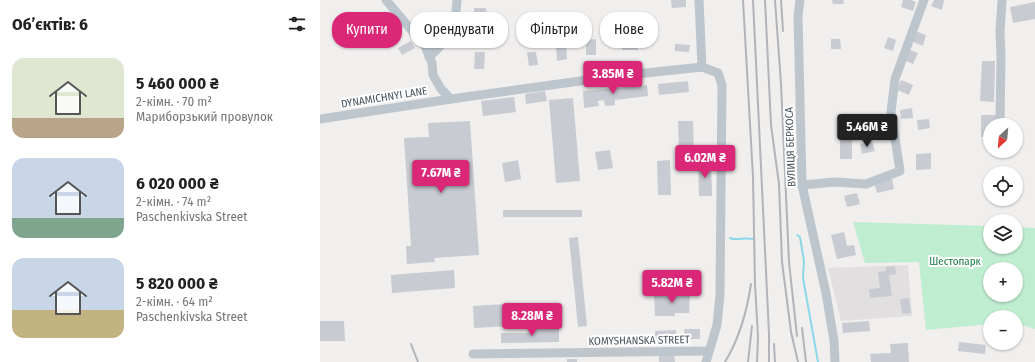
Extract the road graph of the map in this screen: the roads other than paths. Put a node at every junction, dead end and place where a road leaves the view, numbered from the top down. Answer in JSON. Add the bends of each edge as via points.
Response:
{"nodes":[{"id":1,"x":386,"y":0,"type":"edge"},
{"id":2,"x":457,"y":0,"type":"edge"},
{"id":3,"x":699,"y":0,"type":"edge"},
{"id":4,"x":800,"y":0,"type":"edge"},
{"id":5,"x":924,"y":0,"type":"edge"},
{"id":6,"x":1002,"y":0,"type":"edge"},
{"id":7,"x":429,"y":57,"type":"junction"},
{"id":8,"x":702,"y":67,"type":"junction"},
{"id":9,"x":451,"y":99,"type":"junction"},
{"id":10,"x":1000,"y":118,"type":"edge"},
{"id":11,"x":320,"y":119,"type":"edge"},
{"id":12,"x":802,"y":185,"type":"junction"},
{"id":13,"x":709,"y":351,"type":"junction"},
{"id":14,"x":473,"y":354,"type":"dead end"},
{"id":15,"x":706,"y":362,"type":"edge"},
{"id":16,"x":835,"y":362,"type":"edge"}],
"edges":[{"from":1,"to":7,"type":"street","via":[[426,46]]},
{"from":2,"to":7,"type":"street","via":[[452,30],[442,46]]},
{"from":3,"to":8,"type":"street"},
{"from":4,"to":12,"type":"street","name":"ВУЛИЦЯ БЕРКОСА","via":[[798,16]]},
{"from":5,"to":12,"type":"street","via":[[894,79],[891,112],[900,171],[866,184],[835,182]]},
{"from":6,"to":10,"type":"street"},
{"from":7,"to":9,"type":"street","via":[[433,75]]},
{"from":8,"to":9,"type":"street","name":"DYNAMICHNYI LANE"},
{"from":8,"to":13,"type":"street","via":[[718,73],[722,86],[720,295],[717,325]]},
{"from":9,"to":11,"type":"street","name":"DYNAMICHNYI LANE"},
{"from":12,"to":16,"type":"street","name":"ВУЛИЦЯ БЕРКОСА","via":[[826,293]]},
{"from":13,"to":14,"type":"street","name":"KOMYSHANSKA STREET"},
{"from":13,"to":15,"type":"street"}]}
